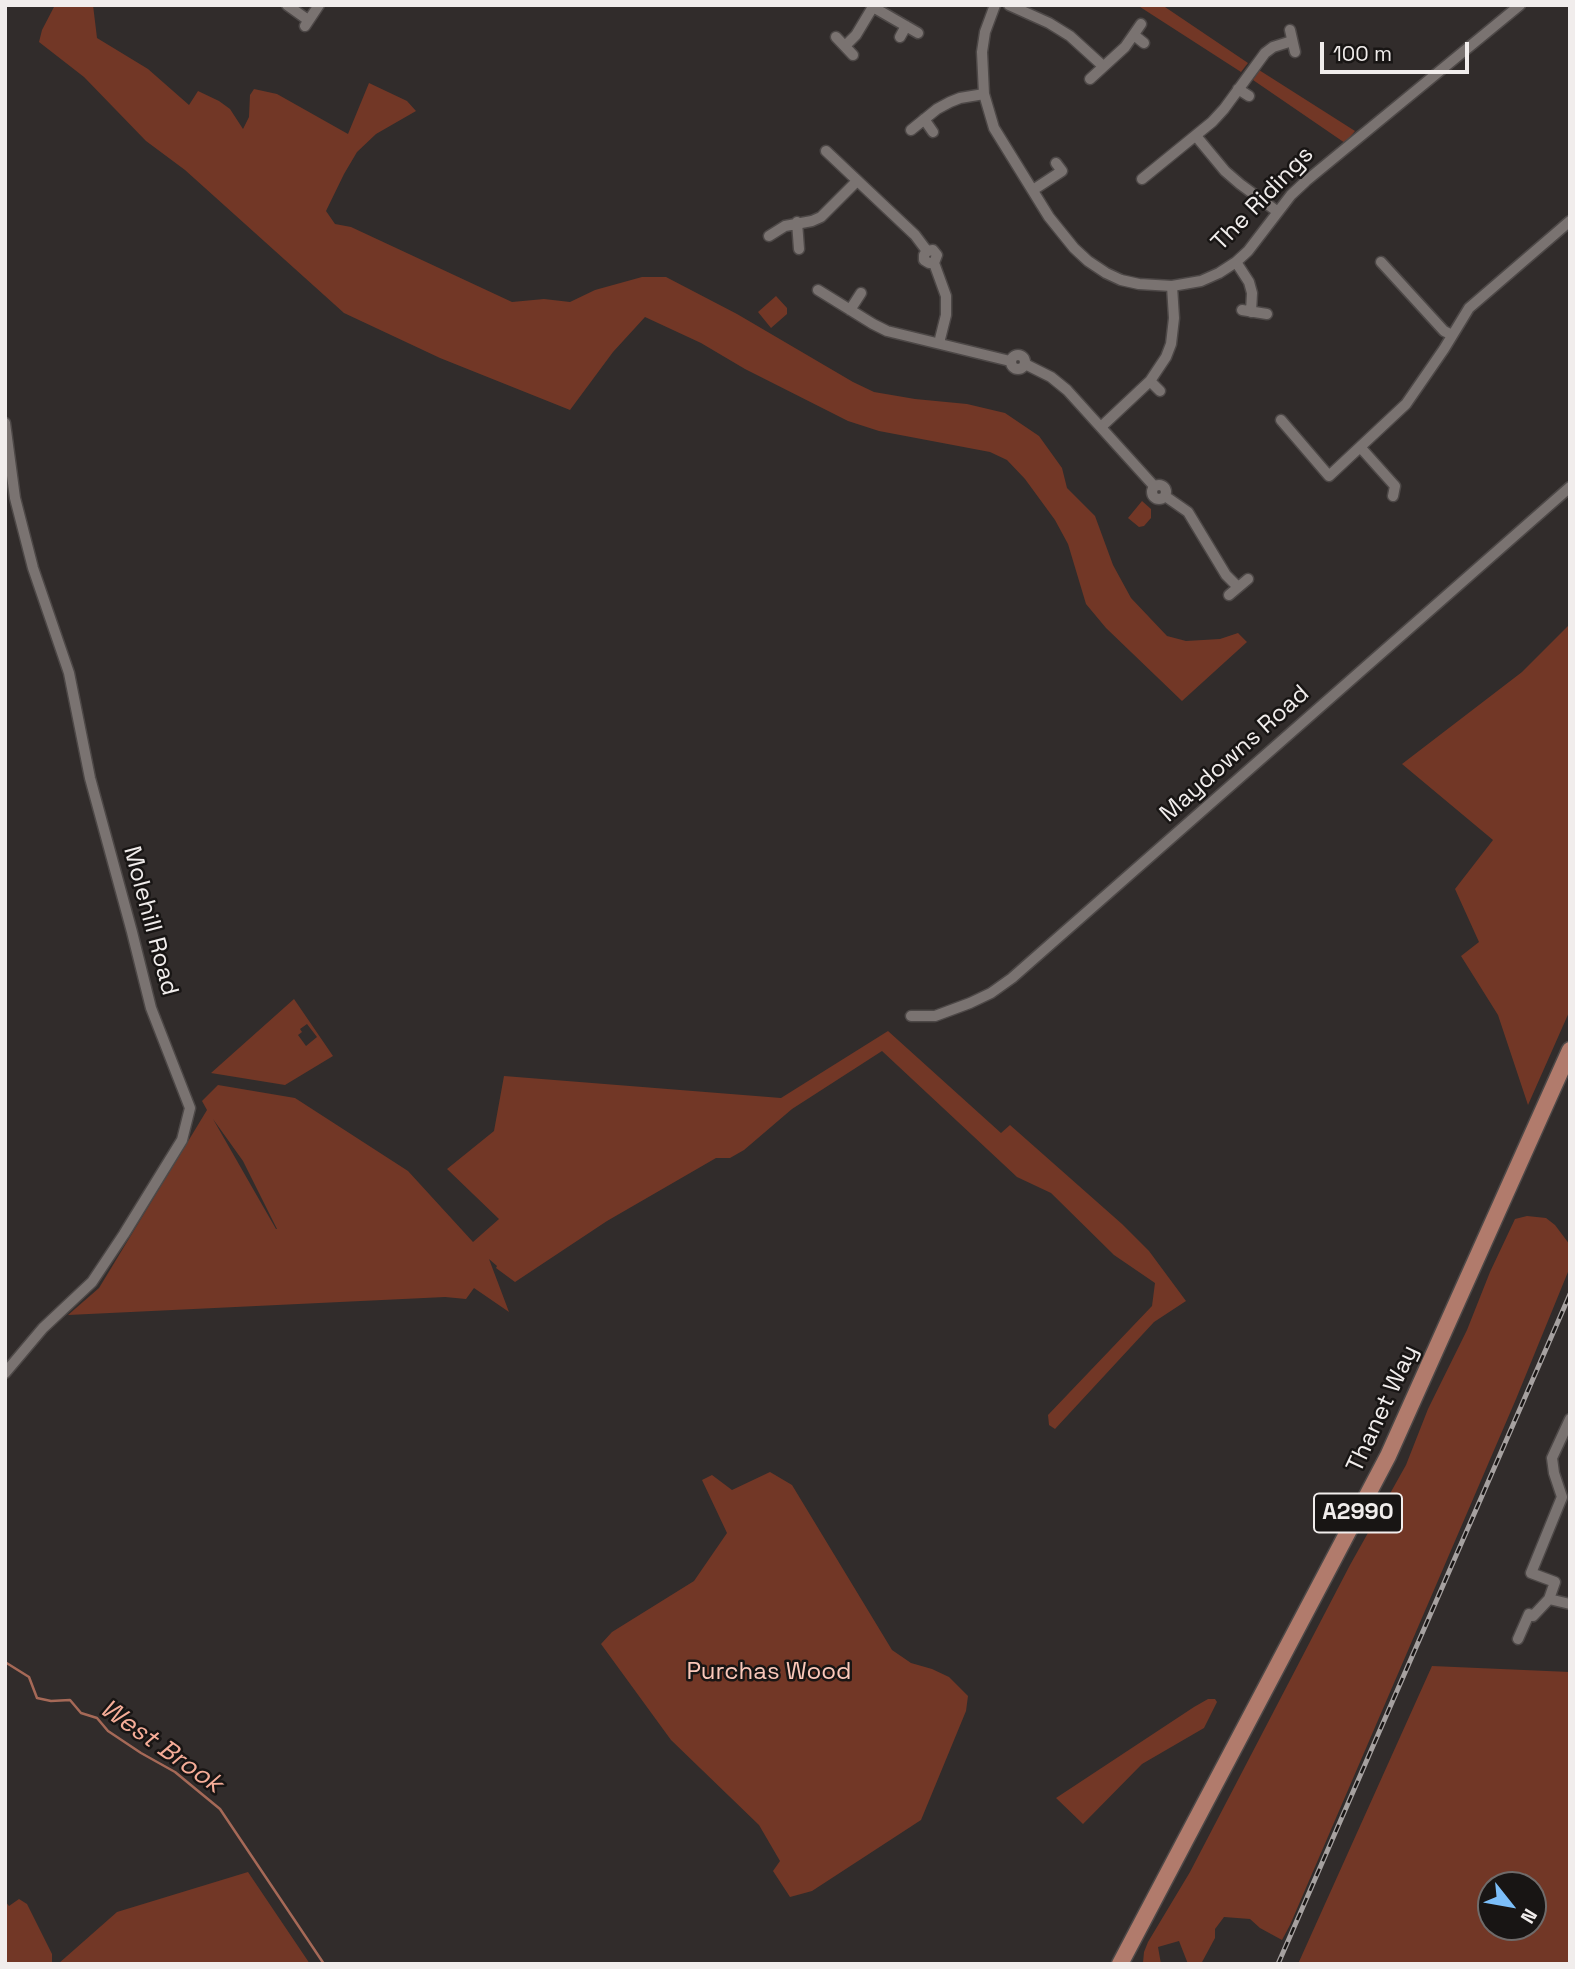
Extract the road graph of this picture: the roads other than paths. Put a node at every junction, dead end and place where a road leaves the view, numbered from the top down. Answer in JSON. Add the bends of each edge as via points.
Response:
{"nodes":[{"id":1,"x":287,"y":5,"type":"edge"},
{"id":2,"x":319,"y":5,"type":"edge"},
{"id":3,"x":995,"y":5,"type":"edge"},
{"id":4,"x":1009,"y":5,"type":"edge"},
{"id":5,"x":1520,"y":5,"type":"edge"},
{"id":6,"x":874,"y":6,"type":"edge"},
{"id":7,"x":1141,"y":24,"type":"dead end"},
{"id":8,"x":906,"y":26,"type":"junction"},
{"id":9,"x":1290,"y":30,"type":"dead end"},
{"id":10,"x":918,"y":33,"type":"dead end"},
{"id":11,"x":1134,"y":35,"type":"junction"},
{"id":12,"x":836,"y":37,"type":"dead end"},
{"id":13,"x":900,"y":37,"type":"dead end"},
{"id":14,"x":1293,"y":41,"type":"junction"},
{"id":15,"x":1144,"y":43,"type":"dead end"},
{"id":16,"x":845,"y":46,"type":"junction"},
{"id":17,"x":1295,"y":52,"type":"dead end"},
{"id":18,"x":853,"y":55,"type":"dead end"},
{"id":19,"x":1103,"y":66,"type":"junction"},
{"id":20,"x":1090,"y":79,"type":"dead end"},
{"id":21,"x":1238,"y":89,"type":"junction"},
{"id":22,"x":984,"y":94,"type":"junction"},
{"id":23,"x":1249,"y":96,"type":"dead end"},
{"id":24,"x":924,"y":119,"type":"junction"},
{"id":25,"x":911,"y":130,"type":"dead end"},
{"id":26,"x":933,"y":132,"type":"dead end"},
{"id":27,"x":1196,"y":136,"type":"junction"},
{"id":28,"x":826,"y":151,"type":"dead end"},
{"id":29,"x":1056,"y":163,"type":"dead end"},
{"id":30,"x":1142,"y":179,"type":"dead end"},
{"id":31,"x":857,"y":181,"type":"junction"},
{"id":32,"x":1032,"y":190,"type":"junction"},
{"id":33,"x":1278,"y":212,"type":"junction"},
{"id":34,"x":797,"y":222,"type":"junction"},
{"id":35,"x":1570,"y":222,"type":"edge"},
{"id":36,"x":769,"y":236,"type":"dead end"},
{"id":37,"x":799,"y":249,"type":"dead end"},
{"id":38,"x":1236,"y":262,"type":"junction"},
{"id":39,"x":1381,"y":262,"type":"dead end"},
{"id":40,"x":1172,"y":286,"type":"junction"},
{"id":41,"x":818,"y":290,"type":"dead end"},
{"id":42,"x":861,"y":293,"type":"dead end"},
{"id":43,"x":850,"y":310,"type":"junction"},
{"id":44,"x":1267,"y":314,"type":"dead end"},
{"id":45,"x":1452,"y":335,"type":"junction"},
{"id":46,"x":939,"y":343,"type":"junction"},
{"id":47,"x":1150,"y":380,"type":"junction"},
{"id":48,"x":1160,"y":391,"type":"dead end"},
{"id":49,"x":1281,"y":420,"type":"dead end"},
{"id":50,"x":5,"y":423,"type":"edge"},
{"id":51,"x":1101,"y":427,"type":"junction"},
{"id":52,"x":1361,"y":448,"type":"junction"},
{"id":53,"x":1570,"y":488,"type":"edge"},
{"id":54,"x":1393,"y":496,"type":"dead end"},
{"id":55,"x":1248,"y":579,"type":"dead end"},
{"id":56,"x":1238,"y":587,"type":"junction"},
{"id":57,"x":1229,"y":595,"type":"dead end"},
{"id":58,"x":911,"y":1016,"type":"dead end"},
{"id":59,"x":1570,"y":1050,"type":"edge"},
{"id":60,"x":5,"y":1373,"type":"edge"},
{"id":61,"x":1570,"y":1419,"type":"edge"},
{"id":62,"x":1566,"y":1499,"type":"edge"},
{"id":63,"x":1549,"y":1599,"type":"junction"},
{"id":64,"x":1570,"y":1604,"type":"edge"},
{"id":65,"x":1518,"y":1639,"type":"dead end"},
{"id":66,"x":1120,"y":1964,"type":"edge"}],
"edges":[{"from":1,"to":2,"type":"street","via":[[306,23]]},
{"from":3,"to":22,"type":"street","name":"The Ridings","via":[[982,52]]},
{"from":4,"to":19,"type":"street","via":[[1070,36]]},
{"from":5,"to":33,"type":"street","name":"The Ridings","via":[[1306,181]]},
{"from":6,"to":8,"type":"street"},
{"from":6,"to":16,"type":"street"},
{"from":7,"to":11,"type":"street"},
{"from":8,"to":10,"type":"street"},
{"from":8,"to":13,"type":"street"},
{"from":9,"to":14,"type":"street"},
{"from":11,"to":15,"type":"street"},
{"from":11,"to":19,"type":"street"},
{"from":12,"to":16,"type":"street"},
{"from":14,"to":17,"type":"street"},
{"from":14,"to":21,"type":"street","via":[[1265,53]]},
{"from":16,"to":18,"type":"street"},
{"from":19,"to":20,"type":"street"},
{"from":21,"to":23,"type":"street"},
{"from":21,"to":27,"type":"street"},
{"from":22,"to":24,"type":"street","via":[[950,102]]},
{"from":22,"to":32,"type":"street","name":"The Ridings","via":[[995,128]]},
{"from":24,"to":25,"type":"street"},
{"from":24,"to":26,"type":"street"},
{"from":27,"to":30,"type":"street"},
{"from":27,"to":33,"type":"street","via":[[1225,171]]},
{"from":28,"to":31,"type":"street"},
{"from":29,"to":32,"type":"street","via":[[1062,171]]},
{"from":31,"to":34,"type":"street","via":[[821,217]]},
{"from":31,"to":46,"type":"street","via":[[915,235],[927,251],[925,260],[934,263],[947,307]]},
{"from":32,"to":40,"type":"street","name":"The Ridings","via":[[1061,233],[1088,261],[1121,280]]},
{"from":33,"to":38,"type":"street","name":"The Ridings"},
{"from":34,"to":36,"type":"street"},
{"from":34,"to":37,"type":"street"},
{"from":35,"to":45,"type":"street","via":[[1469,308]]},
{"from":38,"to":40,"type":"street","name":"The Ridings","via":[[1200,281]]},
{"from":38,"to":44,"type":"street","via":[[1252,293],[1246,311]]},
{"from":39,"to":45,"type":"street"},
{"from":40,"to":47,"type":"street","via":[[1171,344]]},
{"from":41,"to":43,"type":"street"},
{"from":42,"to":43,"type":"street"},
{"from":43,"to":46,"type":"street","via":[[887,331]]},
{"from":45,"to":52,"type":"street","via":[[1406,404]]},
{"from":46,"to":51,"type":"street","via":[[1010,361],[1019,355],[1025,364],[1067,390]]},
{"from":47,"to":48,"type":"street"},
{"from":47,"to":51,"type":"street"},
{"from":49,"to":52,"type":"street","via":[[1329,476]]},
{"from":50,"to":60,"type":"street","name":"Molehill Road","via":[[15,498],[69,673],[90,778],[151,1008],[190,1108],[182,1140],[92,1282],[43,1328]]},
{"from":51,"to":56,"type":"street","via":[[1154,486],[1164,486],[1165,496],[1188,512]]},
{"from":52,"to":54,"type":"street","via":[[1395,486]]},
{"from":53,"to":58,"type":"street","name":"Maydowns Road","via":[[1012,978],[991,993],[946,1012]]},
{"from":55,"to":56,"type":"street"},
{"from":56,"to":57,"type":"street"},
{"from":59,"to":66,"type":"main road","name":"Thanet Way","number":"A2990","via":[[1388,1456]]},
{"from":61,"to":62,"type":"street","via":[[1552,1458]]},
{"from":62,"to":63,"type":"street","via":[[1531,1573],[1555,1582]]},
{"from":63,"to":64,"type":"street"},
{"from":63,"to":65,"type":"street","via":[[1533,1616],[1529,1614]]}]}
